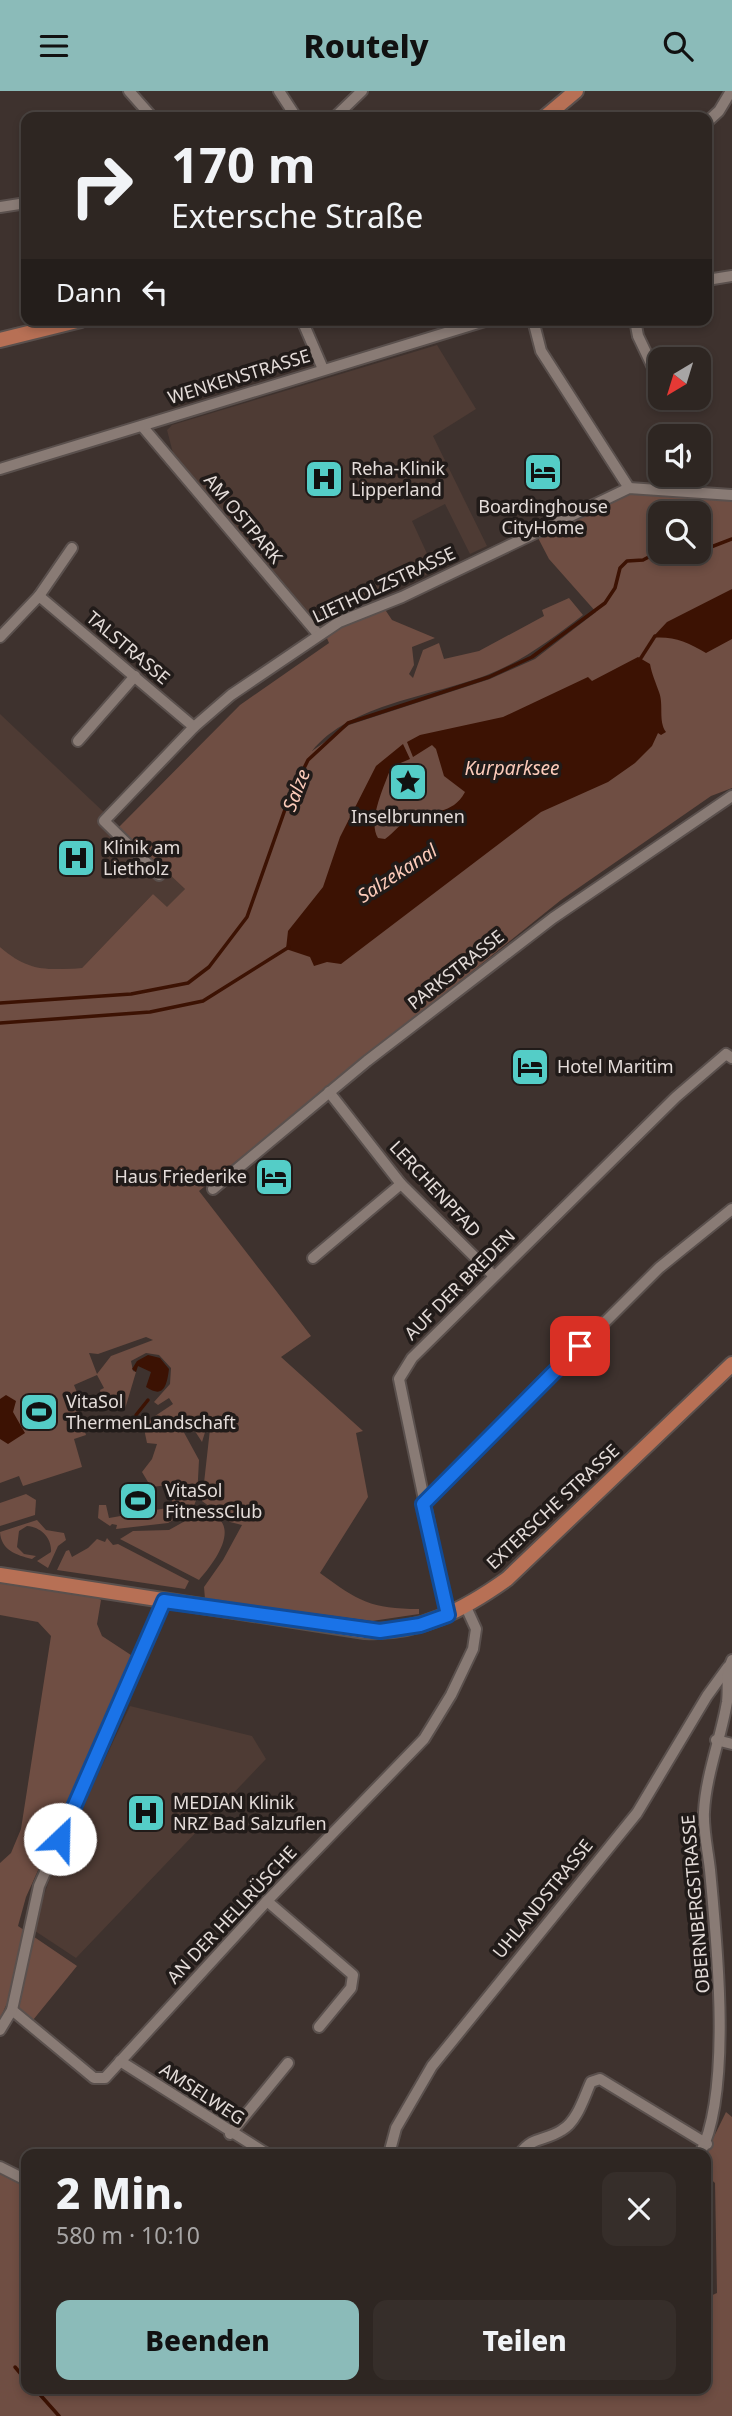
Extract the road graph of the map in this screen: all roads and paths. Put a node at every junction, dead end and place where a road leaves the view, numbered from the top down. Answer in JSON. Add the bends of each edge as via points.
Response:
{"nodes":[{"id":1,"x":130,"y":91,"type":"edge"},
{"id":2,"x":279,"y":91,"type":"edge"},
{"id":3,"x":362,"y":91,"type":"edge"},
{"id":4,"x":576,"y":91,"type":"edge"},
{"id":5,"x":730,"y":91,"type":"edge"},
{"id":6,"x":148,"y":112,"type":"edge"},
{"id":7,"x":293,"y":112,"type":"edge"},
{"id":8,"x":340,"y":112,"type":"edge"},
{"id":9,"x":551,"y":112,"type":"edge"},
{"id":10,"x":712,"y":117,"type":"edge"},
{"id":11,"x":21,"y":204,"type":"edge"},
{"id":12,"x":0,"y":207,"type":"edge"},
{"id":13,"x":732,"y":276,"type":"edge"},
{"id":14,"x":712,"y":279,"type":"edge"},
{"id":15,"x":57,"y":326,"type":"edge"},
{"id":16,"x":305,"y":326,"type":"edge"},
{"id":17,"x":468,"y":326,"type":"edge"},
{"id":18,"x":535,"y":326,"type":"edge"},
{"id":19,"x":636,"y":326,"type":"edge"},
{"id":20,"x":0,"y":340,"type":"edge"},
{"id":21,"x":648,"y":357,"type":"edge"},
{"id":22,"x":323,"y":369,"type":"junction"},
{"id":23,"x":142,"y":426,"type":"junction"},
{"id":24,"x":0,"y":469,"type":"edge"},
{"id":25,"x":629,"y":488,"type":"junction"},
{"id":26,"x":732,"y":495,"type":"edge"},
{"id":27,"x":72,"y":548,"type":"dead end"},
{"id":28,"x":39,"y":596,"type":"junction"},
{"id":29,"x":318,"y":634,"type":"junction"},
{"id":30,"x":0,"y":637,"type":"edge"},
{"id":31,"x":135,"y":676,"type":"junction"},
{"id":32,"x":194,"y":727,"type":"junction"},
{"id":33,"x":78,"y":741,"type":"dead end"},
{"id":34,"x":732,"y":796,"type":"edge"},
{"id":35,"x":159,"y":875,"type":"dead end"},
{"id":36,"x":729,"y":1056,"type":"edge"},
{"id":37,"x":329,"y":1092,"type":"junction"},
{"id":38,"x":401,"y":1184,"type":"junction"},
{"id":39,"x":212,"y":1189,"type":"dead end"},
{"id":40,"x":732,"y":1209,"type":"edge"},
{"id":41,"x":313,"y":1258,"type":"dead end"},
{"id":42,"x":493,"y":1275,"type":"junction"},
{"id":43,"x":732,"y":1364,"type":"edge"},
{"id":44,"x":423,"y":1504,"type":"junction"},
{"id":45,"x":0,"y":1575,"type":"edge"},
{"id":46,"x":164,"y":1601,"type":"junction"},
{"id":47,"x":466,"y":1607,"type":"junction"},
{"id":48,"x":448,"y":1615,"type":"junction"},
{"id":49,"x":730,"y":1663,"type":"edge"},
{"id":50,"x":716,"y":1740,"type":"junction"},
{"id":51,"x":732,"y":1744,"type":"edge"},
{"id":52,"x":267,"y":1902,"type":"junction"},
{"id":53,"x":12,"y":2010,"type":"junction"},
{"id":54,"x":319,"y":2027,"type":"dead end"},
{"id":55,"x":0,"y":2030,"type":"edge"},
{"id":56,"x":120,"y":2061,"type":"junction"},
{"id":57,"x":288,"y":2063,"type":"dead end"},
{"id":58,"x":720,"y":2106,"type":"junction"},
{"id":59,"x":732,"y":2112,"type":"edge"},
{"id":60,"x":230,"y":2134,"type":"junction"},
{"id":61,"x":707,"y":2144,"type":"junction"},
{"id":62,"x":258,"y":2149,"type":"edge"},
{"id":63,"x":390,"y":2149,"type":"edge"},
{"id":64,"x":524,"y":2149,"type":"edge"},
{"id":65,"x":704,"y":2149,"type":"edge"},
{"id":66,"x":0,"y":2167,"type":"edge"},
{"id":67,"x":21,"y":2177,"type":"edge"}],
"edges":[{"from":1,"to":6,"type":"street"},
{"from":2,"to":7,"type":"street"},
{"from":3,"to":8,"type":"street"},
{"from":4,"to":9,"type":"main road"},
{"from":5,"to":10,"type":"street"},
{"from":11,"to":12,"type":"street"},
{"from":13,"to":14,"type":"street"},
{"from":15,"to":20,"type":"main road"},
{"from":16,"to":22,"type":"street"},
{"from":17,"to":22,"type":"street","name":"WENKENSTRASSE"},
{"from":18,"to":25,"type":"street","via":[[541,351]]},
{"from":19,"to":21,"type":"street"},
{"from":22,"to":23,"type":"street","name":"WENKENSTRASSE"},
{"from":23,"to":24,"type":"street","name":"WENKENSTRASSE"},
{"from":23,"to":29,"type":"street","name":"AM OSTPARK"},
{"from":25,"to":26,"type":"street","name":"LIETHOLZSTRASSE"},
{"from":25,"to":29,"type":"street","name":"LIETHOLZSTRASSE"},
{"from":27,"to":28,"type":"street"},
{"from":28,"to":30,"type":"street"},
{"from":28,"to":31,"type":"street","name":"TALSTRASSE"},
{"from":29,"to":32,"type":"street","name":"LIETHOLZSTRASSE"},
{"from":31,"to":32,"type":"street","name":"TALSTRASSE"},
{"from":31,"to":33,"type":"street"},
{"from":32,"to":35,"type":"street","name":"LIETHOLZSTRASSE","via":[[104,821]]},
{"from":34,"to":37,"type":"street","name":"PARKSTRASSE","via":[[554,918]]},
{"from":36,"to":42,"type":"street","name":"AUF DER BREDEN","via":[[676,1097]]},
{"from":37,"to":38,"type":"street","name":"LERCHENPFAD"},
{"from":37,"to":39,"type":"street","name":"PARKSTRASSE"},
{"from":38,"to":41,"type":"street"},
{"from":38,"to":42,"type":"street","name":"LERCHENPFAD"},
{"from":40,"to":44,"type":"street","via":[[659,1268]]},
{"from":42,"to":44,"type":"street","name":"AUF DER BREDEN","via":[[412,1358],[399,1379]]},
{"from":43,"to":47,"type":"main road","name":"EXTERSCHE STRASSE","via":[[508,1579]]},
{"from":44,"to":48,"type":"street","name":"AUF DER BREDEN"},
{"from":45,"to":46,"type":"main road","name":"EXTERSCHE STRASSE"},
{"from":46,"to":48,"type":"main road","name":"EXTERSCHE STRASSE","via":[[373,1631],[420,1625]]},
{"from":46,"to":53,"type":"street","via":[[38,1886]]},
{"from":47,"to":48,"type":"main road","name":"EXTERSCHE STRASSE"},
{"from":47,"to":52,"type":"street","name":"AN DER HELLRÜSCHE","via":[[476,1629],[474,1649],[424,1739]]},
{"from":49,"to":50,"type":"street","name":"OBERNBERGSTRASSE","via":[[727,1702]]},
{"from":49,"to":63,"type":"street","name":"UHLANDSTRASSE","via":[[637,1813],[432,2066],[396,2128]]},
{"from":50,"to":51,"type":"street"},
{"from":50,"to":58,"type":"street","name":"OBERNBERGSTRASSE","via":[[704,1813],[721,1984]]},
{"from":52,"to":54,"type":"street","via":[[353,1975],[351,1989]]},
{"from":52,"to":56,"type":"street","name":"AN DER HELLRÜSCHE"},
{"from":53,"to":55,"type":"street"},
{"from":53,"to":56,"type":"street","name":"AN DER HELLRÜSCHE","via":[[94,2078],[105,2078]]},
{"from":56,"to":60,"type":"street","name":"AMSELWEG"},
{"from":57,"to":60,"type":"street"},
{"from":58,"to":59,"type":"street"},
{"from":58,"to":61,"type":"street","name":"OBERNBERGSTRASSE"},
{"from":60,"to":62,"type":"street","name":"AMSELWEG"},
{"from":61,"to":64,"type":"street","via":[[600,2079],[591,2082],[570,2124]]},
{"from":61,"to":65,"type":"street","name":"OBERNBERGSTRASSE"},
{"from":66,"to":67,"type":"street"}]}
